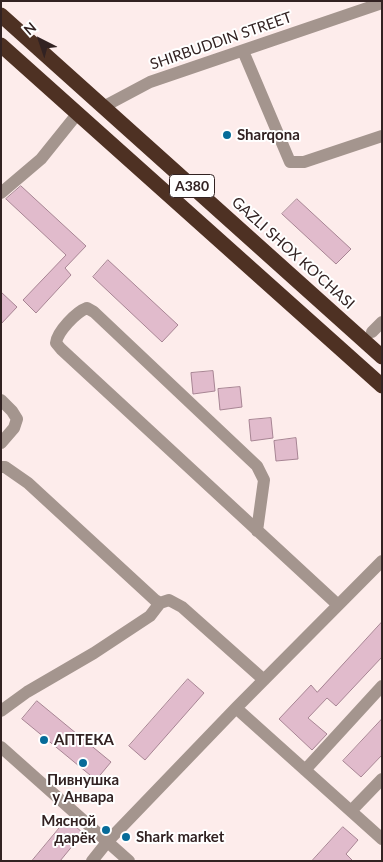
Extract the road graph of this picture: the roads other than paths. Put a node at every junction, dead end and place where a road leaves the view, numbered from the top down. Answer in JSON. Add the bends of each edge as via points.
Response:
{"nodes":[{"id":1,"x":382,"y":4,"type":"edge"},
{"id":2,"x":1,"y":15,"type":"edge"},
{"id":3,"x":1,"y":45,"type":"edge"},
{"id":4,"x":243,"y":50,"type":"junction"},
{"id":5,"x":103,"y":107,"type":"junction"},
{"id":6,"x":78,"y":113,"type":"junction"},
{"id":7,"x":382,"y":136,"type":"edge"},
{"id":8,"x":1,"y":194,"type":"edge"},
{"id":9,"x":382,"y":322,"type":"edge"},
{"id":10,"x":372,"y":332,"type":"dead end"},
{"id":11,"x":382,"y":357,"type":"edge"},
{"id":12,"x":382,"y":386,"type":"edge"},
{"id":13,"x":1,"y":400,"type":"edge"},
{"id":14,"x":1,"y":442,"type":"edge"},
{"id":15,"x":1,"y":467,"type":"edge"},
{"id":16,"x":257,"y":531,"type":"junction"},
{"id":17,"x":382,"y":561,"type":"edge"},
{"id":18,"x":160,"y":602,"type":"junction"},
{"id":19,"x":338,"y":605,"type":"junction"},
{"id":20,"x":264,"y":680,"type":"junction"},
{"id":21,"x":382,"y":686,"type":"edge"},
{"id":22,"x":236,"y":708,"type":"junction"},
{"id":23,"x":1,"y":711,"type":"edge"},
{"id":24,"x":1,"y":747,"type":"edge"},
{"id":25,"x":305,"y":770,"type":"junction"},
{"id":26,"x":382,"y":779,"type":"edge"},
{"id":27,"x":351,"y":812,"type":"junction"},
{"id":28,"x":382,"y":839,"type":"edge"},
{"id":29,"x":108,"y":841,"type":"junction"},
{"id":30,"x":92,"y":861,"type":"edge"},
{"id":31,"x":129,"y":861,"type":"edge"}],
"edges":[{"from":1,"to":4,"type":"street","name":"SHIRBUDDIN STREET"},
{"from":2,"to":5,"type":"highway","name":"GAZLI SHOX KO'CHASI","number":"A380"},
{"from":3,"to":6,"type":"highway","number":"A380"},
{"from":4,"to":5,"type":"street","name":"SHIRBUDDIN STREET","via":[[150,82]]},
{"from":4,"to":7,"type":"street","via":[[290,162],[304,162]]},
{"from":5,"to":11,"type":"highway","name":"GAZLI SHOX KO'CHASI","number":"A380"},
{"from":6,"to":8,"type":"street","via":[[40,159]]},
{"from":6,"to":12,"type":"highway","number":"A380"},
{"from":9,"to":10,"type":"street"},
{"from":13,"to":14,"type":"street","via":[[17,419],[14,428]]},
{"from":15,"to":18,"type":"street","via":[[28,484]]},
{"from":16,"to":16,"type":"street","via":[[56,343],[56,337],[80,311],[87,308],[94,312],[258,466],[264,480]]},
{"from":16,"to":19,"type":"street"},
{"from":17,"to":19,"type":"street"},
{"from":18,"to":20,"type":"street","via":[[169,600],[182,607]]},
{"from":18,"to":23,"type":"street","via":[[150,616]]},
{"from":19,"to":20,"type":"street"},
{"from":20,"to":22,"type":"street"},
{"from":21,"to":25,"type":"street"},
{"from":22,"to":25,"type":"street"},
{"from":22,"to":29,"type":"street"},
{"from":24,"to":29,"type":"street"},
{"from":25,"to":27,"type":"street"},
{"from":26,"to":27,"type":"street"},
{"from":27,"to":28,"type":"street"},
{"from":29,"to":30,"type":"street"},
{"from":29,"to":31,"type":"street"}]}
